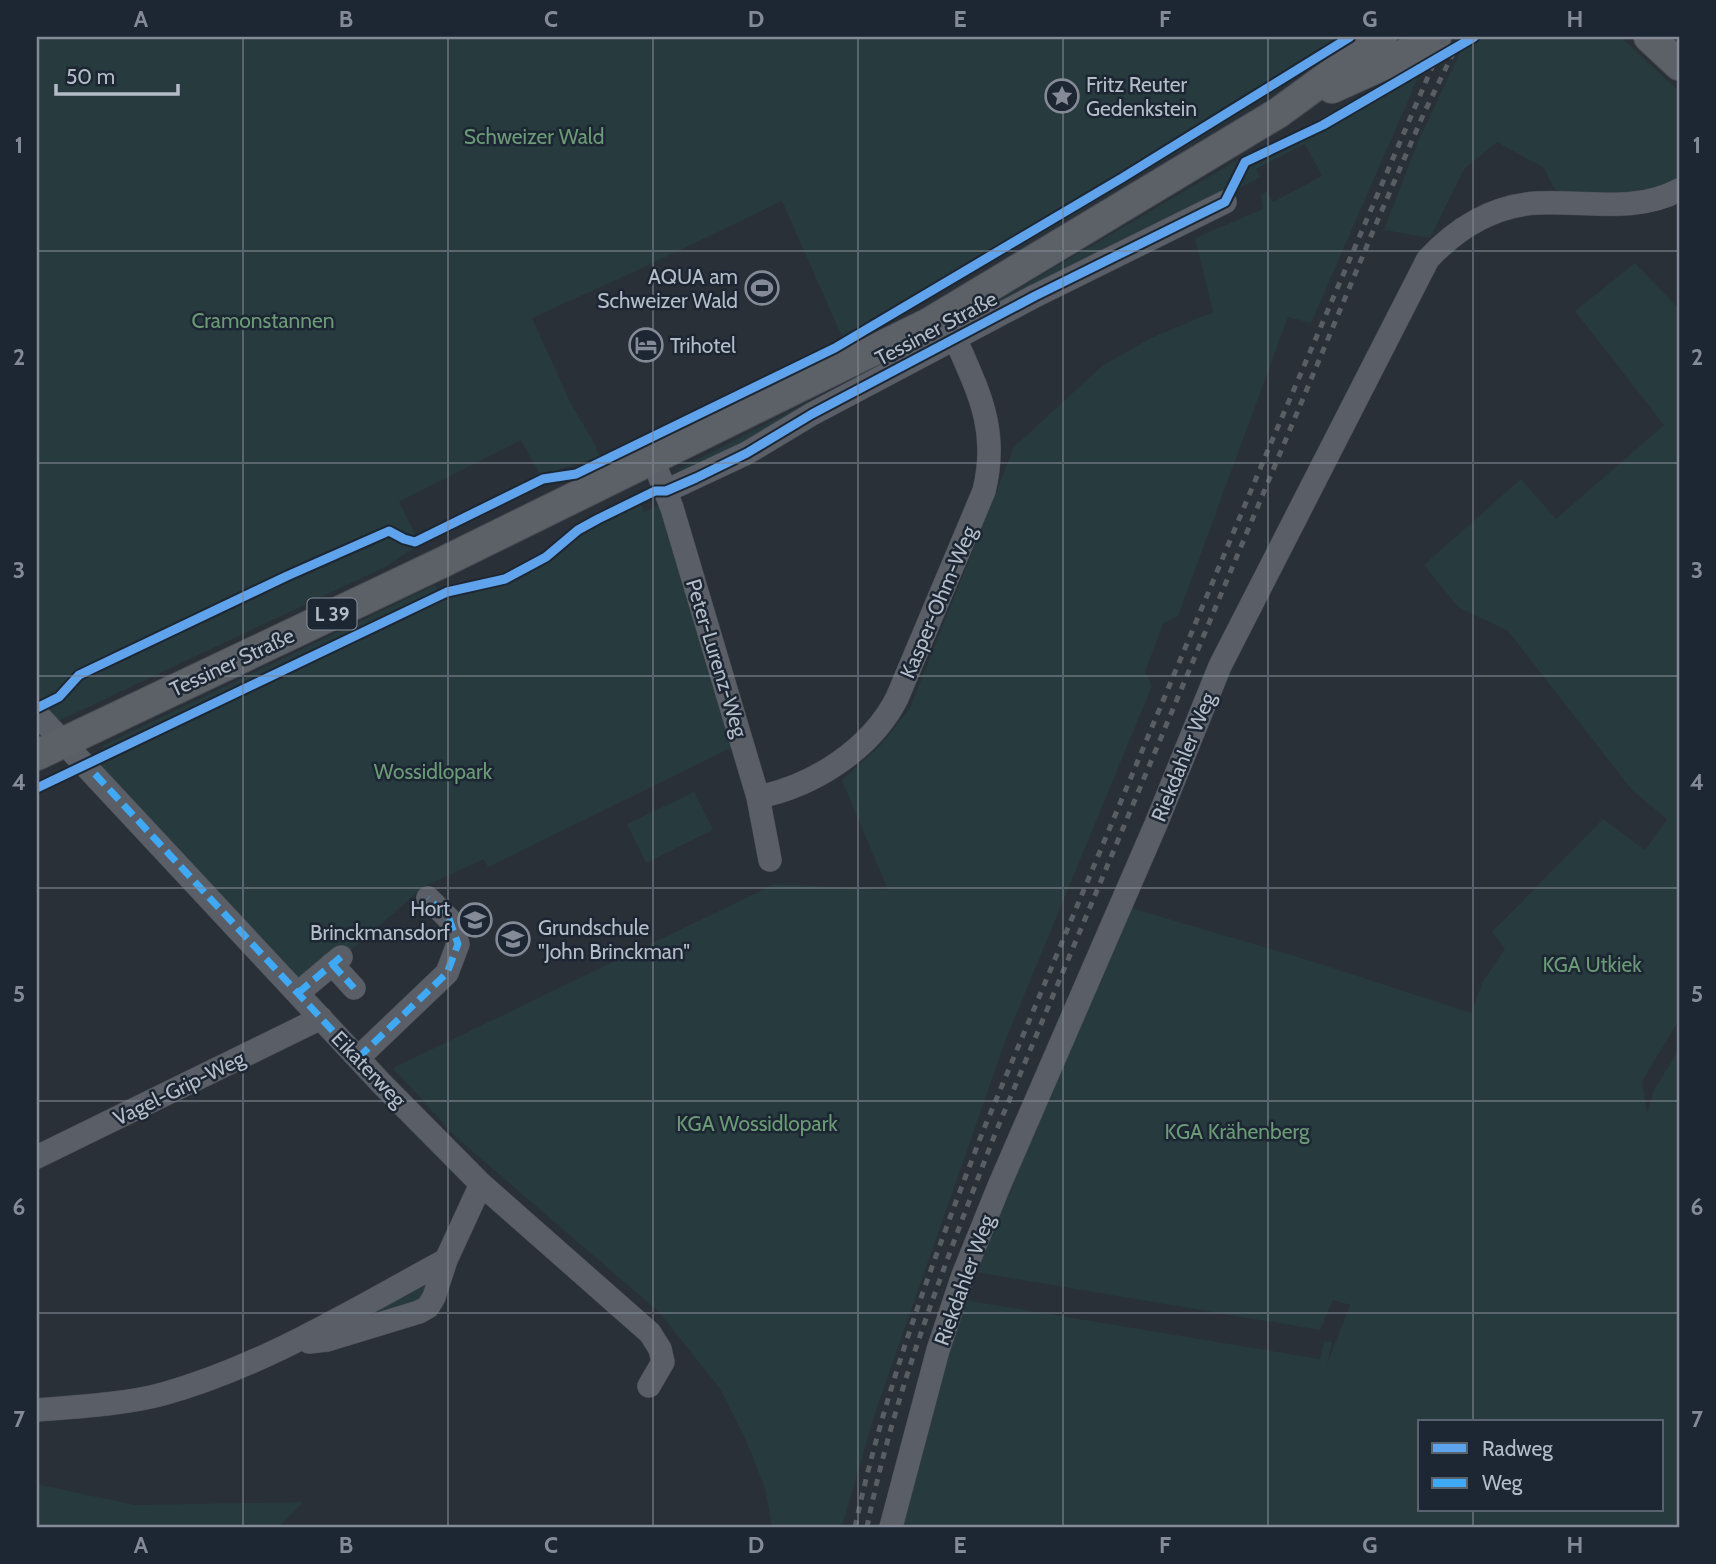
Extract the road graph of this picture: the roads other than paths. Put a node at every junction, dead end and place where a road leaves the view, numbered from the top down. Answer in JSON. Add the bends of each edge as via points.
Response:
{"nodes":[{"id":1,"x":1436,"y":37,"type":"edge"},
{"id":2,"x":1651,"y":38,"type":"edge"},
{"id":3,"x":1388,"y":49,"type":"edge"},
{"id":4,"x":1679,"y":65,"type":"edge"},
{"id":5,"x":1679,"y":190,"type":"edge"},
{"id":6,"x":1226,"y":202,"type":"dead end"},
{"id":7,"x":955,"y":338,"type":"junction"},
{"id":8,"x":653,"y":460,"type":"junction"},
{"id":9,"x":666,"y":491,"type":"junction"},
{"id":10,"x":37,"y":714,"type":"edge"},
{"id":11,"x":64,"y":742,"type":"junction"},
{"id":12,"x":37,"y":755,"type":"edge"},
{"id":13,"x":758,"y":797,"type":"junction"},
{"id":14,"x":770,"y":860,"type":"dead end"},
{"id":15,"x":428,"y":898,"type":"dead end"},
{"id":16,"x":354,"y":988,"type":"dead end"},
{"id":17,"x":298,"y":993,"type":"junction"},
{"id":18,"x":321,"y":1018,"type":"junction"},
{"id":19,"x":358,"y":1058,"type":"junction"},
{"id":20,"x":37,"y":1157,"type":"edge"},
{"id":21,"x":481,"y":1184,"type":"junction"},
{"id":22,"x":446,"y":1260,"type":"junction"},
{"id":23,"x":290,"y":1344,"type":"junction"},
{"id":24,"x":649,"y":1386,"type":"dead end"},
{"id":25,"x":37,"y":1410,"type":"edge"},
{"id":26,"x":891,"y":1527,"type":"edge"}],
"edges":[{"from":1,"to":3,"type":"main road","name":"Tessiner Straße","number":"L 39"},
{"from":2,"to":4,"type":"main road"},
{"from":3,"to":8,"type":"main road","name":"Tessiner Straße","number":"L 39","via":[[929,323]]},
{"from":5,"to":26,"type":"street","name":"Riekdahler Weg","via":[[1653,201],[1536,203],[1502,210],[1466,226],[1428,259],[1220,667],[999,1186],[938,1350]]},
{"from":6,"to":7,"type":"street","name":"Tessiner Straße"},
{"from":7,"to":9,"type":"street","name":"Tessiner Straße","via":[[747,453]]},
{"from":7,"to":13,"type":"street","name":"Kasper-Ohm-Weg","via":[[985,412],[991,453],[988,474],[897,698],[879,728],[838,763],[790,788]]},
{"from":8,"to":9,"type":"street","name":"Peter-Lurenz-Weg"},
{"from":8,"to":11,"type":"main road","name":"Tessiner Straße","number":"L 39"},
{"from":9,"to":13,"type":"street","name":"Peter-Lurenz-Weg"},
{"from":10,"to":11,"type":"street","name":"Eikaterweg"},
{"from":11,"to":12,"type":"main road","name":"Tessiner Straße","number":"L 39"},
{"from":11,"to":17,"type":"street","name":"Eikaterweg"},
{"from":13,"to":14,"type":"street","name":"Peter-Lurenz-Weg"},
{"from":15,"to":19,"type":"street","via":[[449,919],[458,944],[447,973]]},
{"from":16,"to":17,"type":"street","via":[[336,960]]},
{"from":17,"to":18,"type":"street","name":"Eikaterweg"},
{"from":18,"to":19,"type":"street","name":"Eikaterweg"},
{"from":18,"to":20,"type":"street","name":"Vagel-Grip-Weg"},
{"from":19,"to":21,"type":"street","name":"Eikaterweg"},
{"from":21,"to":22,"type":"street"},
{"from":21,"to":24,"type":"street","name":"Eikaterweg","via":[[650,1333],[663,1362]]},
{"from":22,"to":23,"type":"street"},
{"from":22,"to":23,"type":"street","via":[[434,1297],[419,1312],[327,1340]]},
{"from":23,"to":25,"type":"street","via":[[160,1395]]}]}
